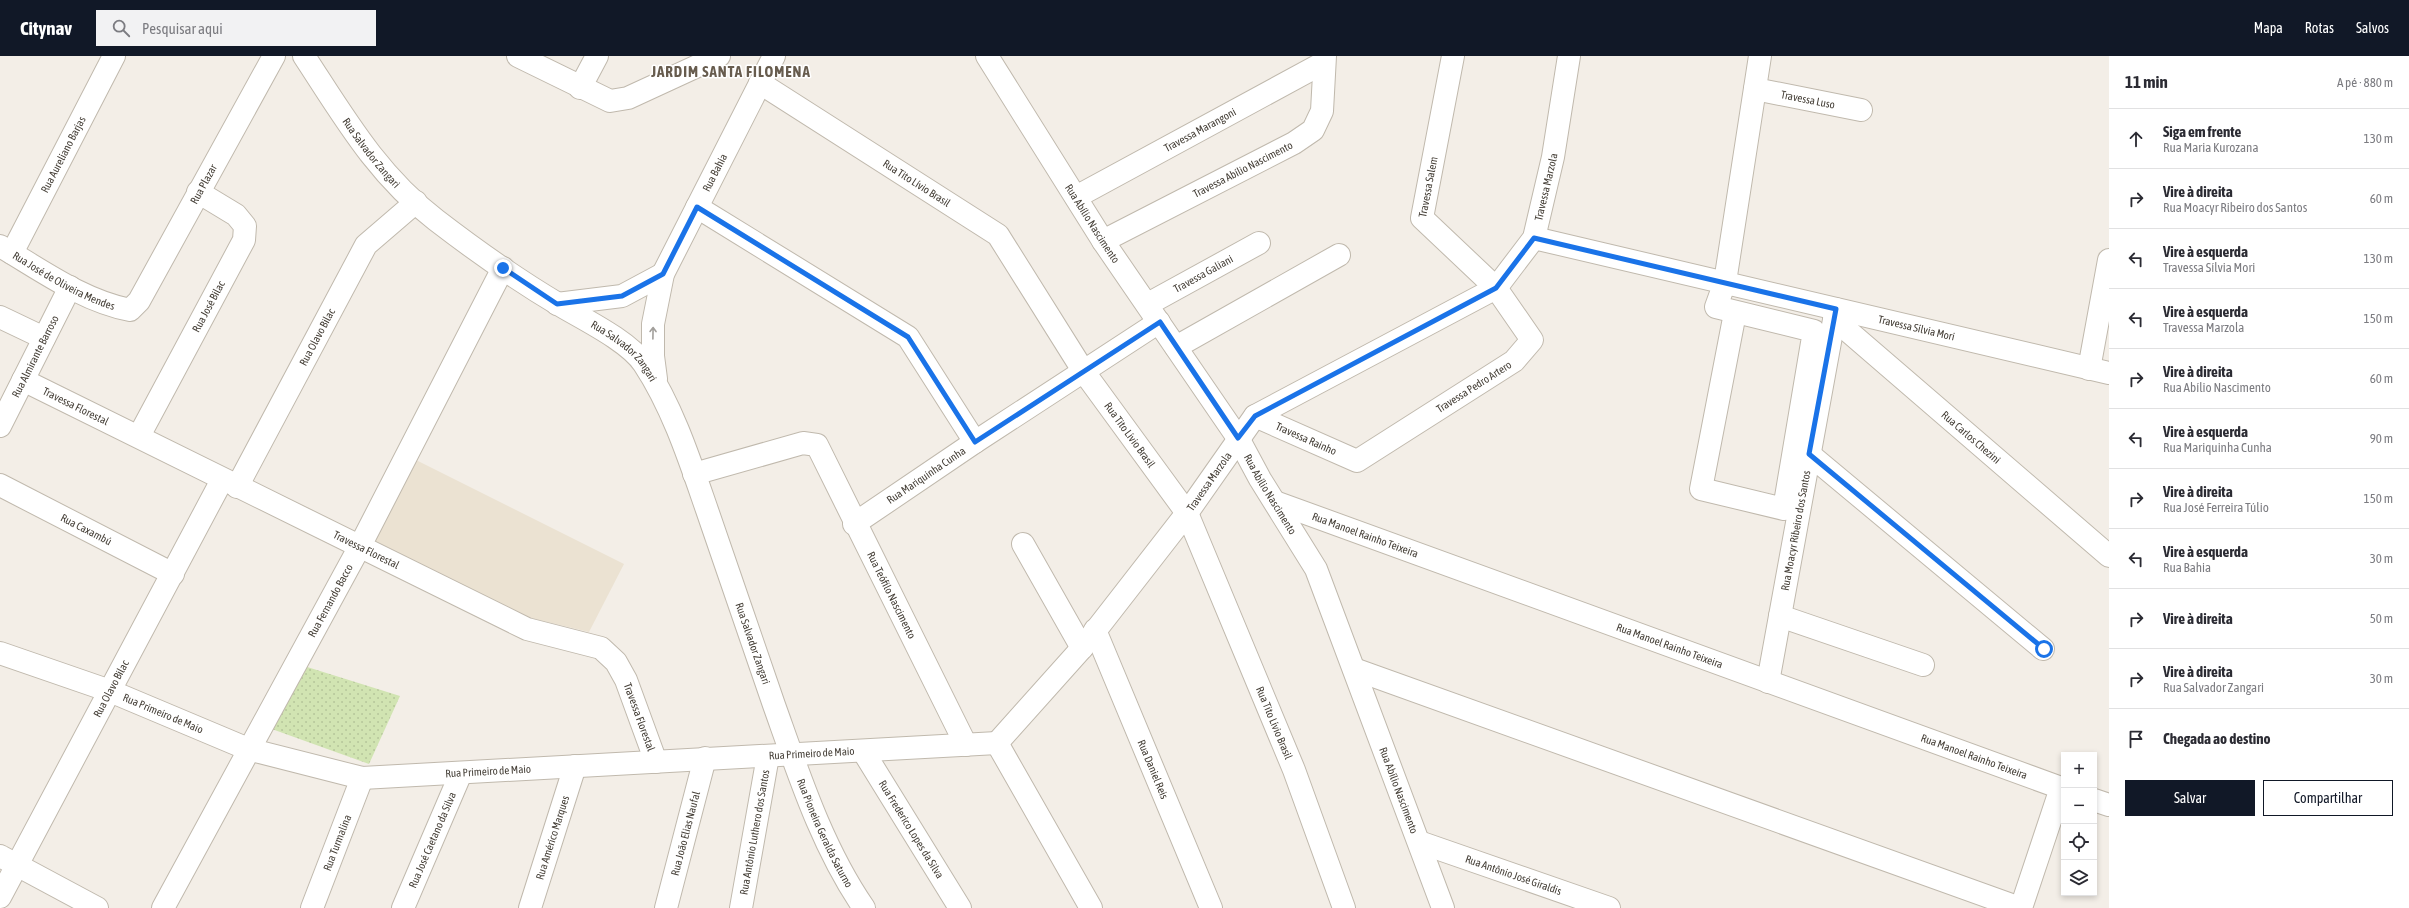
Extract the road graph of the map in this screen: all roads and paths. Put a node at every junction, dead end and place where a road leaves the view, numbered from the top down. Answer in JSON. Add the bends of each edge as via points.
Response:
{"nodes":[{"id":1,"x":114,"y":56,"type":"edge"},
{"id":2,"x":274,"y":56,"type":"edge"},
{"id":3,"x":304,"y":56,"type":"edge"},
{"id":4,"x":518,"y":56,"type":"edge"},
{"id":5,"x":597,"y":56,"type":"edge"},
{"id":6,"x":719,"y":56,"type":"edge"},
{"id":7,"x":774,"y":56,"type":"edge"},
{"id":8,"x":987,"y":56,"type":"edge"},
{"id":9,"x":1454,"y":56,"type":"edge"},
{"id":10,"x":1570,"y":56,"type":"edge"},
{"id":11,"x":1760,"y":56,"type":"edge"},
{"id":12,"x":1324,"y":60,"type":"edge"},
{"id":13,"x":760,"y":83,"type":"junction"},
{"id":14,"x":580,"y":88,"type":"junction"},
{"id":15,"x":1755,"y":89,"type":"junction"},
{"id":16,"x":1862,"y":110,"type":"dead end"},
{"id":17,"x":198,"y":192,"type":"junction"},
{"id":18,"x":1076,"y":197,"type":"junction"},
{"id":19,"x":416,"y":202,"type":"junction"},
{"id":20,"x":697,"y":207,"type":"junction"},
{"id":21,"x":1534,"y":238,"type":"junction"},
{"id":22,"x":1103,"y":241,"type":"junction"},
{"id":23,"x":1259,"y":243,"type":"dead end"},
{"id":24,"x":6,"y":250,"type":"edge"},
{"id":25,"x":1339,"y":255,"type":"dead end"},
{"id":26,"x":2109,"y":260,"type":"edge"},
{"id":27,"x":503,"y":268,"type":"junction"},
{"id":28,"x":663,"y":274,"type":"junction"},
{"id":29,"x":1725,"y":282,"type":"junction"},
{"id":30,"x":70,"y":287,"type":"junction"},
{"id":31,"x":1496,"y":288,"type":"junction"},
{"id":32,"x":557,"y":304,"type":"junction"},
{"id":33,"x":1148,"y":304,"type":"junction"},
{"id":34,"x":130,"y":310,"type":"joint"},
{"id":35,"x":1735,"y":313,"type":"junction"},
{"id":36,"x":1835,"y":314,"type":"junction"},
{"id":37,"x":0,"y":316,"type":"edge"},
{"id":38,"x":1160,"y":322,"type":"junction"},
{"id":39,"x":44,"y":338,"type":"junction"},
{"id":40,"x":1176,"y":347,"type":"junction"},
{"id":41,"x":2099,"y":371,"type":"edge"},
{"id":42,"x":1084,"y":372,"type":"junction"},
{"id":43,"x":23,"y":380,"type":"junction"},
{"id":44,"x":657,"y":385,"type":"junction"},
{"id":45,"x":1255,"y":416,"type":"junction"},
{"id":46,"x":0,"y":426,"type":"edge"},
{"id":47,"x":139,"y":436,"type":"junction"},
{"id":48,"x":1238,"y":438,"type":"junction"},
{"id":49,"x":975,"y":442,"type":"junction"},
{"id":50,"x":1809,"y":454,"type":"junction"},
{"id":51,"x":1357,"y":461,"type":"joint"},
{"id":52,"x":694,"y":474,"type":"junction"},
{"id":53,"x":230,"y":483,"type":"junction"},
{"id":54,"x":0,"y":485,"type":"edge"},
{"id":55,"x":1275,"y":502,"type":"junction"},
{"id":56,"x":1187,"y":513,"type":"junction"},
{"id":57,"x":854,"y":524,"type":"junction"},
{"id":58,"x":1023,"y":544,"type":"dead end"},
{"id":59,"x":360,"y":546,"type":"junction"},
{"id":60,"x":2109,"y":556,"type":"edge"},
{"id":61,"x":173,"y":574,"type":"junction"},
{"id":62,"x":1780,"y":616,"type":"junction"},
{"id":63,"x":1095,"y":630,"type":"junction"},
{"id":64,"x":1082,"y":648,"type":"junction"},
{"id":65,"x":2044,"y":649,"type":"dead end"},
{"id":66,"x":0,"y":653,"type":"edge"},
{"id":67,"x":1923,"y":665,"type":"dead end"},
{"id":68,"x":1354,"y":669,"type":"junction"},
{"id":69,"x":1768,"y":682,"type":"junction"},
{"id":70,"x":110,"y":691,"type":"junction"},
{"id":71,"x":997,"y":743,"type":"junction"},
{"id":72,"x":966,"y":745,"type":"junction"},
{"id":73,"x":248,"y":749,"type":"junction"},
{"id":74,"x":863,"y":751,"type":"junction"},
{"id":75,"x":792,"y":754,"type":"junction"},
{"id":76,"x":768,"y":756,"type":"junction"},
{"id":77,"x":705,"y":758,"type":"junction"},
{"id":78,"x":656,"y":762,"type":"junction"},
{"id":79,"x":575,"y":766,"type":"junction"},
{"id":80,"x":461,"y":773,"type":"junction"},
{"id":81,"x":362,"y":778,"type":"junction"},
{"id":82,"x":2061,"y":788,"type":"edge"},
{"id":83,"x":2061,"y":791,"type":"edge"},
{"id":84,"x":2097,"y":801,"type":"edge"},
{"id":85,"x":2109,"y":805,"type":"edge"},
{"id":86,"x":1419,"y":842,"type":"junction"},
{"id":87,"x":8,"y":861,"type":"edge"},
{"id":88,"x":0,"y":897,"type":"edge"},
{"id":89,"x":97,"y":908,"type":"edge"},
{"id":90,"x":162,"y":908,"type":"edge"},
{"id":91,"x":312,"y":908,"type":"edge"},
{"id":92,"x":402,"y":908,"type":"edge"},
{"id":93,"x":530,"y":908,"type":"edge"},
{"id":94,"x":666,"y":908,"type":"edge"},
{"id":95,"x":741,"y":908,"type":"edge"},
{"id":96,"x":864,"y":908,"type":"edge"},
{"id":97,"x":960,"y":908,"type":"edge"},
{"id":98,"x":1091,"y":908,"type":"edge"},
{"id":99,"x":1211,"y":908,"type":"edge"},
{"id":100,"x":1344,"y":908,"type":"edge"},
{"id":101,"x":1443,"y":908,"type":"edge"},
{"id":102,"x":1609,"y":908,"type":"edge"},
{"id":103,"x":2021,"y":908,"type":"edge"}],
"edges":[{"from":1,"to":24,"type":"street","name":"Rua Aureliano Barjas"},
{"from":2,"to":17,"type":"street","name":"Rua Plazar"},
{"from":3,"to":19,"type":"street","name":"Rua Salvador Zangari","via":[[379,167]]},
{"from":4,"to":14,"type":"street"},
{"from":5,"to":14,"type":"street"},
{"from":6,"to":14,"type":"street","via":[[628,98],[610,101]]},
{"from":7,"to":13,"type":"street","name":"Rua Bahia"},
{"from":8,"to":18,"type":"street","name":"Rua Abílio Nascimento"},
{"from":9,"to":31,"type":"street","name":"Travessa Salem","via":[[1422,218]]},
{"from":10,"to":21,"type":"street","name":"Travessa Marzola","via":[[1553,157]]},
{"from":11,"to":15,"type":"street"},
{"from":12,"to":18,"type":"street","name":"Travessa Marangoni"},
{"from":12,"to":22,"type":"street","name":"Travessa Abílio Nascimento","via":[[1322,111],[1313,130],[1294,143]]},
{"from":13,"to":20,"type":"street","name":"Rua Bahia"},
{"from":13,"to":42,"type":"street","name":"Rua Tito Lívio Brasil","via":[[998,234]]},
{"from":15,"to":16,"type":"street","name":"Travessa Luso"},
{"from":15,"to":29,"type":"street"},
{"from":17,"to":34,"type":"street","name":"Rua Plazar","via":[[139,301]]},
{"from":17,"to":47,"type":"street","name":"Rua José Bilac","via":[[236,215],[245,226],[244,240]]},
{"from":18,"to":22,"type":"street","name":"Rua Abílio Nascimento"},
{"from":19,"to":27,"type":"street","name":"Rua Salvador Zangari","via":[[434,219]]},
{"from":19,"to":53,"type":"street","name":"Rua Olavo Bilac","via":[[366,245]]},
{"from":20,"to":28,"type":"street","name":"Rua Bahia"},
{"from":20,"to":49,"type":"street","via":[[908,337]]},
{"from":21,"to":29,"type":"street","name":"Travessa Sílvia Mori"},
{"from":21,"to":31,"type":"street","name":"Travessa Marzola"},
{"from":22,"to":33,"type":"street","name":"Rua Abílio Nascimento"},
{"from":23,"to":33,"type":"street","name":"Travessa Galiani"},
{"from":24,"to":30,"type":"street","name":"Rua José de Oliveira Mendes"},
{"from":25,"to":40,"type":"street"},
{"from":26,"to":41,"type":"street"},
{"from":27,"to":32,"type":"street","name":"Rua Salvador Zangari"},
{"from":27,"to":59,"type":"street","name":"Rua Fernando Bacco"},
{"from":28,"to":32,"type":"street","via":[[622,296]]},
{"from":44,"to":28,"type":"street","name":"Rua Bahia","one_way":true,"via":[[653,356],[653,324]]},
{"from":29,"to":35,"type":"street","via":[[1716,307]]},
{"from":29,"to":36,"type":"street","name":"Travessa Sílvia Mori"},
{"from":30,"to":34,"type":"street","name":"Rua José de Oliveira Mendes","via":[[115,308]]},
{"from":30,"to":39,"type":"street","name":"Rua Almirante Barroso"},
{"from":31,"to":45,"type":"street","name":"Travessa Marzola"},
{"from":31,"to":51,"type":"street","name":"Travessa Pedro Artero","via":[[1532,340],[1514,361]]},
{"from":32,"to":44,"type":"street","name":"Rua Salvador Zangari","via":[[609,334],[642,361]]},
{"from":33,"to":38,"type":"street","name":"Rua Abílio Nascimento"},
{"from":35,"to":35,"type":"street","via":[[1814,331],[1784,509],[1701,489]]},
{"from":36,"to":41,"type":"street","name":"Travessa Sílvia Mori"},
{"from":36,"to":50,"type":"street","name":"Rua Moacyr Ribeiro dos Santos"},
{"from":36,"to":60,"type":"street","name":"Rua Carlos Chezini"},
{"from":37,"to":39,"type":"street"},
{"from":38,"to":40,"type":"street","name":"Rua Abílio Nascimento"},
{"from":38,"to":42,"type":"street","name":"Rua Mariquinha Cunha"},
{"from":39,"to":43,"type":"street","name":"Rua Almirante Barroso"},
{"from":40,"to":48,"type":"street","name":"Rua Abílio Nascimento"},
{"from":42,"to":49,"type":"street","name":"Rua Mariquinha Cunha"},
{"from":42,"to":56,"type":"street","name":"Rua Tito Lívio Brasil"},
{"from":43,"to":46,"type":"street","name":"Rua Almirante Barroso"},
{"from":43,"to":47,"type":"street","name":"Travessa Florestal"},
{"from":44,"to":52,"type":"street","name":"Rua Salvador Zangari"},
{"from":45,"to":48,"type":"street","name":"Travessa Marzola"},
{"from":45,"to":51,"type":"street","name":"Travessa Rainho"},
{"from":47,"to":53,"type":"street","name":"Travessa Florestal"},
{"from":48,"to":55,"type":"street","name":"Rua Abílio Nascimento"},
{"from":48,"to":56,"type":"street","name":"Travessa Marzola"},
{"from":49,"to":57,"type":"street","name":"Rua Mariquinha Cunha"},
{"from":50,"to":62,"type":"street","name":"Rua Moacyr Ribeiro dos Santos"},
{"from":50,"to":65,"type":"street"},
{"from":52,"to":57,"type":"street","name":"Rua Teófilo Nascimento","via":[[803,444],[817,445]]},
{"from":52,"to":75,"type":"street","name":"Rua Salvador Zangari"},
{"from":53,"to":59,"type":"street","name":"Travessa Florestal"},
{"from":53,"to":61,"type":"street","name":"Rua Olavo Bilac"},
{"from":54,"to":61,"type":"street","name":"Rua Caxambú"},
{"from":55,"to":68,"type":"street","name":"Rua Abílio Nascimento","via":[[1316,569]]},
{"from":55,"to":69,"type":"street","name":"Rua Manoel Rainho Teixeira"},
{"from":56,"to":63,"type":"street","name":"Travessa Marzola"},
{"from":56,"to":100,"type":"street","name":"Rua Tito Lívio Brasil","via":[[1294,770]]},
{"from":57,"to":72,"type":"street","name":"Rua Teófilo Nascimento"},
{"from":58,"to":64,"type":"street"},
{"from":59,"to":73,"type":"street","name":"Rua Fernando Bacco"},
{"from":59,"to":78,"type":"street","name":"Travessa Florestal","via":[[527,629],[601,648],[616,662],[626,680]]},
{"from":61,"to":70,"type":"street","name":"Rua Olavo Bilac"},
{"from":62,"to":67,"type":"street"},
{"from":62,"to":69,"type":"street","name":"Rua Moacyr Ribeiro dos Santos"},
{"from":63,"to":64,"type":"street","name":"Travessa Marzola"},
{"from":63,"to":99,"type":"street","name":"Rua Daniel Reis"},
{"from":64,"to":71,"type":"street","name":"Travessa Marzola"},
{"from":66,"to":70,"type":"street","name":"Rua Primeiro de Maio"},
{"from":68,"to":86,"type":"street","name":"Rua Abílio Nascimento"},
{"from":68,"to":103,"type":"street"},
{"from":69,"to":82,"type":"street","name":"Rua Manoel Rainho Teixeira"},
{"from":70,"to":73,"type":"street","name":"Rua Primeiro de Maio"},
{"from":70,"to":87,"type":"street","name":"Rua Olavo Bilac"},
{"from":71,"to":72,"type":"street","name":"Rua Primeiro de Maio"},
{"from":71,"to":98,"type":"street"},
{"from":72,"to":74,"type":"street","name":"Rua Primeiro de Maio"},
{"from":73,"to":81,"type":"street","name":"Rua Primeiro de Maio"},
{"from":73,"to":90,"type":"street","name":"Rua Fernando Bacco"},
{"from":74,"to":75,"type":"street","name":"Rua Primeiro de Maio"},
{"from":74,"to":97,"type":"street","name":"Rua Frederico Lopes da Silva"},
{"from":75,"to":76,"type":"street","name":"Rua Primeiro de Maio"},
{"from":75,"to":96,"type":"street","name":"Rua Pioneira Geralda Saturno","via":[[828,846]]},
{"from":76,"to":77,"type":"street","name":"Rua Primeiro de Maio"},
{"from":76,"to":95,"type":"street","name":"Rua Antônio Luthero dos Santos"},
{"from":77,"to":78,"type":"street","name":"Rua Primeiro de Maio"},
{"from":77,"to":94,"type":"street","name":"Rua João Elias Naufal"},
{"from":78,"to":79,"type":"street","name":"Rua Primeiro de Maio"},
{"from":79,"to":80,"type":"street","name":"Rua Primeiro de Maio"},
{"from":79,"to":93,"type":"street","name":"Rua Américo Marques"},
{"from":80,"to":81,"type":"street","name":"Rua Primeiro de Maio"},
{"from":80,"to":92,"type":"street","name":"Rua José Caetano da Silva"},
{"from":81,"to":91,"type":"street","name":"Rua Turmalina"},
{"from":83,"to":103,"type":"street"},
{"from":84,"to":85,"type":"street"},
{"from":86,"to":101,"type":"street","name":"Rua Abílio Nascimento"},
{"from":86,"to":102,"type":"street","name":"Rua Antônio José Giraldis"},
{"from":87,"to":88,"type":"street","name":"Rua Olavo Bilac"},
{"from":87,"to":89,"type":"street"}]}
